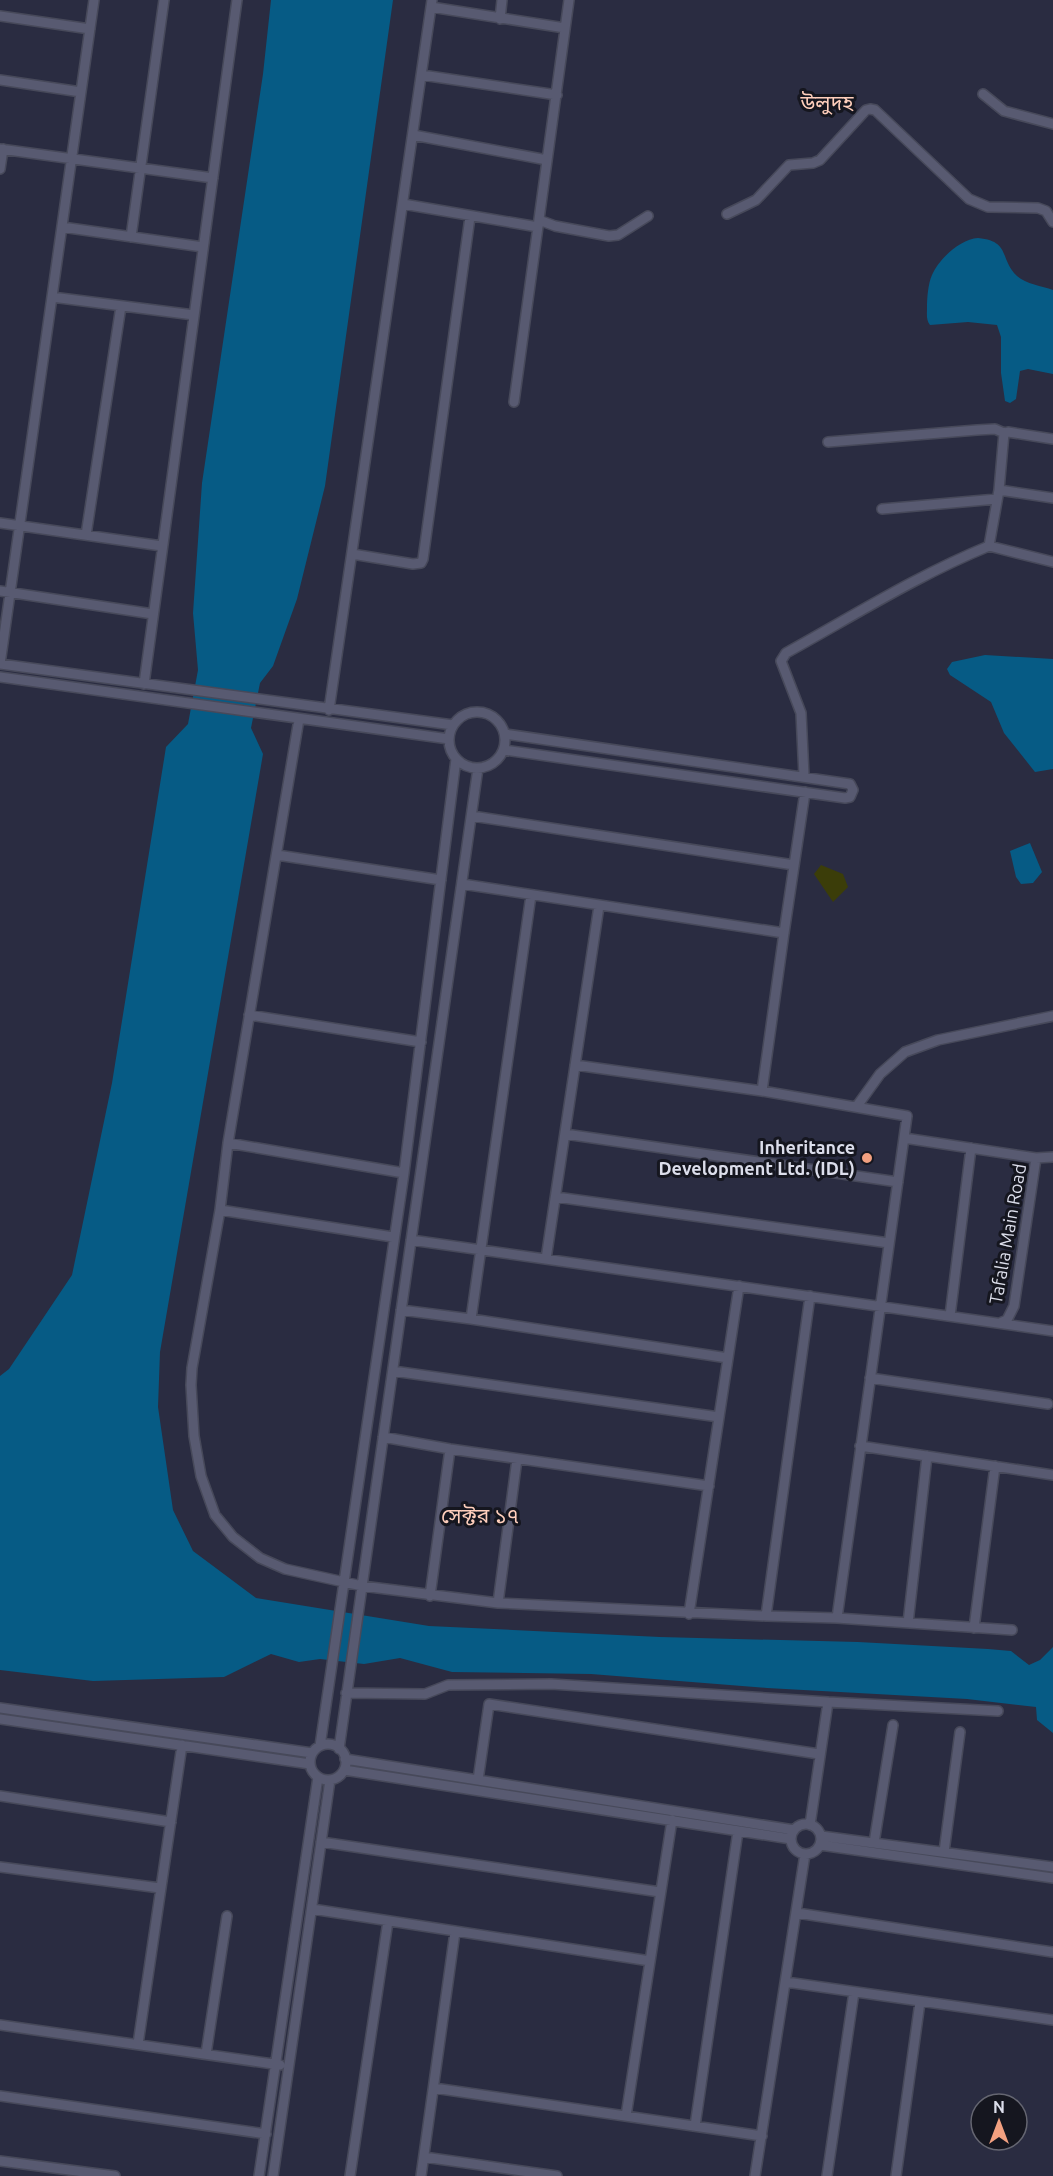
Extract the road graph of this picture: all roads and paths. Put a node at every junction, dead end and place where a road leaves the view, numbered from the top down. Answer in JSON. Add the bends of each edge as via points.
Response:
{"nodes":[{"id":1,"x":94,"y":0,"type":"edge"},
{"id":2,"x":164,"y":0,"type":"edge"},
{"id":3,"x":237,"y":0,"type":"edge"},
{"id":4,"x":502,"y":0,"type":"edge"},
{"id":5,"x":569,"y":0,"type":"edge"},
{"id":6,"x":432,"y":4,"type":"edge"},
{"id":7,"x":0,"y":16,"type":"edge"},
{"id":8,"x":500,"y":19,"type":"junction"},
{"id":9,"x":565,"y":28,"type":"junction"},
{"id":10,"x":90,"y":29,"type":"junction"},
{"id":11,"x":422,"y":75,"type":"junction"},
{"id":12,"x":0,"y":80,"type":"edge"},
{"id":13,"x":81,"y":92,"type":"junction"},
{"id":14,"x":983,"y":94,"type":"dead end"},
{"id":15,"x":557,"y":95,"type":"junction"},
{"id":16,"x":1053,"y":124,"type":"edge"},
{"id":17,"x":413,"y":135,"type":"junction"},
{"id":18,"x":1,"y":149,"type":"edge"},
{"id":19,"x":72,"y":159,"type":"junction"},
{"id":20,"x":547,"y":160,"type":"junction"},
{"id":21,"x":140,"y":168,"type":"junction"},
{"id":22,"x":0,"y":169,"type":"edge"},
{"id":23,"x":213,"y":178,"type":"junction"},
{"id":24,"x":403,"y":204,"type":"junction"},
{"id":25,"x":728,"y":214,"type":"dead end"},
{"id":26,"x":470,"y":216,"type":"junction"},
{"id":27,"x":648,"y":216,"type":"dead end"},
{"id":28,"x":1053,"y":222,"type":"edge"},
{"id":29,"x":538,"y":223,"type":"junction"},
{"id":30,"x":62,"y":227,"type":"junction"},
{"id":31,"x":131,"y":237,"type":"junction"},
{"id":32,"x":203,"y":247,"type":"junction"},
{"id":33,"x":52,"y":297,"type":"junction"},
{"id":34,"x":121,"y":306,"type":"junction"},
{"id":35,"x":194,"y":315,"type":"junction"},
{"id":36,"x":514,"y":402,"type":"dead end"},
{"id":37,"x":1004,"y":434,"type":"junction"},
{"id":38,"x":1053,"y":439,"type":"edge"},
{"id":39,"x":828,"y":442,"type":"dead end"},
{"id":40,"x":998,"y":495,"type":"junction"},
{"id":41,"x":1053,"y":498,"type":"edge"},
{"id":42,"x":882,"y":510,"type":"dead end"},
{"id":43,"x":0,"y":523,"type":"edge"},
{"id":44,"x":20,"y":526,"type":"junction"},
{"id":45,"x":86,"y":535,"type":"junction"},
{"id":46,"x":162,"y":546,"type":"junction"},
{"id":47,"x":989,"y":546,"type":"junction"},
{"id":48,"x":352,"y":554,"type":"junction"},
{"id":49,"x":1053,"y":562,"type":"edge"},
{"id":50,"x":5,"y":592,"type":"edge"},
{"id":51,"x":153,"y":614,"type":"junction"},
{"id":52,"x":0,"y":664,"type":"edge"},
{"id":53,"x":50,"y":671,"type":"junction"},
{"id":54,"x":0,"y":677,"type":"edge"},
{"id":55,"x":47,"y":684,"type":"junction"},
{"id":56,"x":144,"y":684,"type":"junction"},
{"id":57,"x":329,"y":710,"type":"junction"},
{"id":58,"x":299,"y":719,"type":"junction"},
{"id":59,"x":453,"y":725,"type":"junction"},
{"id":60,"x":505,"y":734,"type":"junction"},
{"id":61,"x":449,"y":739,"type":"junction"},
{"id":62,"x":504,"y":750,"type":"junction"},
{"id":63,"x":456,"y":759,"type":"junction"},
{"id":64,"x":478,"y":768,"type":"junction"},
{"id":65,"x":804,"y":776,"type":"junction"},
{"id":66,"x":805,"y":792,"type":"junction"},
{"id":67,"x":472,"y":816,"type":"junction"},
{"id":68,"x":277,"y":855,"type":"junction"},
{"id":69,"x":794,"y":865,"type":"junction"},
{"id":70,"x":441,"y":880,"type":"junction"},
{"id":71,"x":462,"y":884,"type":"junction"},
{"id":72,"x":531,"y":895,"type":"junction"},
{"id":73,"x":599,"y":906,"type":"junction"},
{"id":74,"x":784,"y":933,"type":"junction"},
{"id":75,"x":249,"y":1015,"type":"junction"},
{"id":76,"x":1053,"y":1016,"type":"edge"},
{"id":77,"x":421,"y":1042,"type":"junction"},
{"id":78,"x":575,"y":1065,"type":"junction"},
{"id":79,"x":762,"y":1091,"type":"junction"},
{"id":80,"x":857,"y":1106,"type":"junction"},
{"id":81,"x":565,"y":1134,"type":"junction"},
{"id":82,"x":904,"y":1138,"type":"junction"},
{"id":83,"x":228,"y":1143,"type":"junction"},
{"id":84,"x":971,"y":1148,"type":"junction"},
{"id":85,"x":1053,"y":1157,"type":"edge"},
{"id":86,"x":1036,"y":1158,"type":"junction"},
{"id":87,"x":404,"y":1173,"type":"junction"},
{"id":88,"x":898,"y":1182,"type":"junction"},
{"id":89,"x":556,"y":1197,"type":"junction"},
{"id":90,"x":220,"y":1210,"type":"junction"},
{"id":91,"x":393,"y":1237,"type":"junction"},
{"id":92,"x":411,"y":1240,"type":"junction"},
{"id":93,"x":889,"y":1243,"type":"junction"},
{"id":94,"x":480,"y":1250,"type":"junction"},
{"id":95,"x":546,"y":1259,"type":"junction"},
{"id":96,"x":739,"y":1286,"type":"junction"},
{"id":97,"x":810,"y":1296,"type":"junction"},
{"id":98,"x":879,"y":1306,"type":"junction"},
{"id":99,"x":401,"y":1310,"type":"junction"},
{"id":100,"x":950,"y":1316,"type":"junction"},
{"id":101,"x":471,"y":1319,"type":"junction"},
{"id":102,"x":1000,"y":1323,"type":"junction"},
{"id":103,"x":1053,"y":1330,"type":"edge"},
{"id":104,"x":728,"y":1358,"type":"junction"},
{"id":105,"x":393,"y":1371,"type":"junction"},
{"id":106,"x":870,"y":1377,"type":"junction"},
{"id":107,"x":1048,"y":1404,"type":"dead end"},
{"id":108,"x":719,"y":1417,"type":"junction"},
{"id":109,"x":383,"y":1437,"type":"junction"},
{"id":110,"x":860,"y":1446,"type":"junction"},
{"id":111,"x":450,"y":1449,"type":"junction"},
{"id":112,"x":927,"y":1456,"type":"junction"},
{"id":113,"x":517,"y":1459,"type":"junction"},
{"id":114,"x":995,"y":1466,"type":"junction"},
{"id":115,"x":1053,"y":1475,"type":"edge"},
{"id":116,"x":709,"y":1486,"type":"junction"},
{"id":117,"x":345,"y":1585,"type":"junction"},
{"id":118,"x":361,"y":1588,"type":"junction"},
{"id":119,"x":430,"y":1596,"type":"junction"},
{"id":120,"x":498,"y":1603,"type":"junction"},
{"id":121,"x":689,"y":1614,"type":"junction"},
{"id":122,"x":766,"y":1616,"type":"junction"},
{"id":123,"x":837,"y":1618,"type":"junction"},
{"id":124,"x":908,"y":1623,"type":"junction"},
{"id":125,"x":974,"y":1628,"type":"junction"},
{"id":126,"x":1012,"y":1630,"type":"dead end"},
{"id":127,"x":346,"y":1693,"type":"junction"},
{"id":128,"x":828,"y":1702,"type":"junction"},
{"id":129,"x":0,"y":1707,"type":"edge"},
{"id":130,"x":999,"y":1711,"type":"dead end"},
{"id":131,"x":0,"y":1719,"type":"edge"},
{"id":132,"x":893,"y":1725,"type":"dead end"},
{"id":133,"x":960,"y":1732,"type":"dead end"},
{"id":134,"x":182,"y":1745,"type":"junction"},
{"id":135,"x":321,"y":1746,"type":"junction"},
{"id":136,"x":339,"y":1749,"type":"junction"},
{"id":137,"x":312,"y":1754,"type":"junction"},
{"id":138,"x":819,"y":1754,"type":"junction"},
{"id":139,"x":345,"y":1759,"type":"junction"},
{"id":140,"x":310,"y":1764,"type":"junction"},
{"id":141,"x":344,"y":1770,"type":"junction"},
{"id":142,"x":318,"y":1778,"type":"junction"},
{"id":143,"x":330,"y":1780,"type":"junction"},
{"id":144,"x":478,"y":1780,"type":"junction"},
{"id":145,"x":0,"y":1796,"type":"edge"},
{"id":146,"x":672,"y":1820,"type":"junction"},
{"id":147,"x":171,"y":1822,"type":"junction"},
{"id":148,"x":810,"y":1825,"type":"junction"},
{"id":149,"x":738,"y":1831,"type":"junction"},
{"id":150,"x":792,"y":1835,"type":"junction"},
{"id":151,"x":820,"y":1840,"type":"junction"},
{"id":152,"x":321,"y":1842,"type":"junction"},
{"id":153,"x":874,"y":1843,"type":"junction"},
{"id":154,"x":944,"y":1852,"type":"junction"},
{"id":155,"x":805,"y":1854,"type":"junction"},
{"id":156,"x":0,"y":1867,"type":"edge"},
{"id":157,"x":1053,"y":1867,"type":"edge"},
{"id":158,"x":1053,"y":1878,"type":"edge"},
{"id":159,"x":160,"y":1888,"type":"junction"},
{"id":160,"x":660,"y":1892,"type":"junction"},
{"id":161,"x":312,"y":1909,"type":"junction"},
{"id":162,"x":797,"y":1912,"type":"junction"},
{"id":163,"x":227,"y":1916,"type":"dead end"},
{"id":164,"x":387,"y":1921,"type":"junction"},
{"id":165,"x":455,"y":1932,"type":"junction"},
{"id":166,"x":1052,"y":1952,"type":"dead end"},
{"id":167,"x":650,"y":1961,"type":"junction"},
{"id":168,"x":786,"y":1982,"type":"junction"},
{"id":169,"x":854,"y":1992,"type":"junction"},
{"id":170,"x":920,"y":2002,"type":"junction"},
{"id":171,"x":1053,"y":2020,"type":"edge"},
{"id":172,"x":0,"y":2025,"type":"edge"},
{"id":173,"x":138,"y":2044,"type":"junction"},
{"id":174,"x":206,"y":2054,"type":"junction"},
{"id":175,"x":276,"y":2065,"type":"junction"},
{"id":176,"x":288,"y":2066,"type":"junction"},
{"id":177,"x":434,"y":2088,"type":"junction"},
{"id":178,"x":0,"y":2096,"type":"edge"},
{"id":179,"x":626,"y":2116,"type":"junction"},
{"id":180,"x":695,"y":2126,"type":"junction"},
{"id":181,"x":266,"y":2134,"type":"junction"},
{"id":182,"x":762,"y":2136,"type":"junction"},
{"id":183,"x":424,"y":2157,"type":"junction"},
{"id":184,"x":0,"y":2161,"type":"edge"},
{"id":185,"x":115,"y":2176,"type":"edge"},
{"id":186,"x":260,"y":2176,"type":"edge"},
{"id":187,"x":273,"y":2176,"type":"edge"},
{"id":188,"x":350,"y":2176,"type":"edge"},
{"id":189,"x":422,"y":2176,"type":"edge"},
{"id":190,"x":557,"y":2176,"type":"edge"},
{"id":191,"x":756,"y":2176,"type":"edge"},
{"id":192,"x":827,"y":2176,"type":"edge"},
{"id":193,"x":896,"y":2176,"type":"edge"}],
"edges":[{"from":1,"to":10,"type":"street"},
{"from":2,"to":21,"type":"street"},
{"from":3,"to":23,"type":"street"},
{"from":4,"to":8,"type":"street"},
{"from":5,"to":9,"type":"street"},
{"from":6,"to":8,"type":"street"},
{"from":6,"to":11,"type":"street"},
{"from":7,"to":10,"type":"street"},
{"from":8,"to":9,"type":"street"},
{"from":9,"to":15,"type":"street"},
{"from":10,"to":13,"type":"street"},
{"from":11,"to":15,"type":"street"},
{"from":11,"to":17,"type":"street"},
{"from":12,"to":13,"type":"street"},
{"from":13,"to":19,"type":"street"},
{"from":14,"to":16,"type":"street","via":[[1010,113]]},
{"from":15,"to":20,"type":"street"},
{"from":17,"to":20,"type":"street"},
{"from":17,"to":24,"type":"street"},
{"from":18,"to":19,"type":"street"},
{"from":18,"to":22,"type":"street"},
{"from":19,"to":21,"type":"street"},
{"from":19,"to":30,"type":"street"},
{"from":20,"to":29,"type":"street"},
{"from":21,"to":23,"type":"street"},
{"from":21,"to":31,"type":"street"},
{"from":23,"to":32,"type":"street"},
{"from":24,"to":26,"type":"street"},
{"from":24,"to":48,"type":"street"},
{"from":25,"to":28,"type":"street","via":[[756,200],[789,165],[820,160],[870,109],[969,199],[988,207],[1038,208],[1046,211]]},
{"from":26,"to":29,"type":"street"},
{"from":26,"to":48,"type":"street","via":[[423,559],[413,564]]},
{"from":27,"to":29,"type":"street","via":[[618,235],[609,236]]},
{"from":29,"to":36,"type":"street"},
{"from":30,"to":31,"type":"street"},
{"from":30,"to":33,"type":"street"},
{"from":31,"to":32,"type":"street"},
{"from":32,"to":35,"type":"street"},
{"from":33,"to":34,"type":"street"},
{"from":33,"to":44,"type":"street"},
{"from":34,"to":35,"type":"street"},
{"from":34,"to":45,"type":"street"},
{"from":35,"to":46,"type":"street"},
{"from":37,"to":38,"type":"street"},
{"from":37,"to":39,"type":"street","via":[[995,429]]},
{"from":37,"to":40,"type":"street"},
{"from":40,"to":41,"type":"street"},
{"from":40,"to":42,"type":"street"},
{"from":40,"to":47,"type":"street"},
{"from":43,"to":44,"type":"street"},
{"from":44,"to":45,"type":"street"},
{"from":44,"to":50,"type":"street"},
{"from":45,"to":46,"type":"street"},
{"from":46,"to":51,"type":"street"},
{"from":47,"to":49,"type":"street"},
{"from":47,"to":65,"type":"street","via":[[893,593],[783,657],[781,661],[801,713]]},
{"from":48,"to":57,"type":"street"},
{"from":50,"to":51,"type":"street"},
{"from":50,"to":52,"type":"street"},
{"from":51,"to":56,"type":"street"},
{"from":52,"to":53,"type":"street"},
{"from":53,"to":55,"type":"street"},
{"from":53,"to":56,"type":"street"},
{"from":54,"to":55,"type":"street"},
{"from":55,"to":58,"type":"street"},
{"from":56,"to":57,"type":"street"},
{"from":57,"to":59,"type":"street"},
{"from":58,"to":61,"type":"street"},
{"from":58,"to":68,"type":"street"},
{"from":59,"to":60,"type":"street","via":[[466,714],[484,712],[500,722]]},
{"from":59,"to":61,"type":"street"},
{"from":60,"to":62,"type":"street"},
{"from":60,"to":65,"type":"street"},
{"from":61,"to":63,"type":"street"},
{"from":62,"to":64,"type":"street","via":[[494,763]]},
{"from":62,"to":66,"type":"street"},
{"from":63,"to":64,"type":"street","via":[[465,766]]},
{"from":63,"to":70,"type":"street"},
{"from":64,"to":67,"type":"street"},
{"from":65,"to":66,"type":"street","via":[[850,783],[853,790],[845,798]]},
{"from":66,"to":69,"type":"street"},
{"from":67,"to":69,"type":"street"},
{"from":67,"to":71,"type":"street"},
{"from":68,"to":70,"type":"street"},
{"from":68,"to":75,"type":"street"},
{"from":69,"to":74,"type":"street"},
{"from":70,"to":77,"type":"street"},
{"from":71,"to":72,"type":"street"},
{"from":71,"to":92,"type":"street"},
{"from":72,"to":73,"type":"street"},
{"from":72,"to":94,"type":"street"},
{"from":73,"to":74,"type":"street"},
{"from":73,"to":78,"type":"street"},
{"from":74,"to":79,"type":"street"},
{"from":75,"to":77,"type":"street"},
{"from":75,"to":83,"type":"street"},
{"from":76,"to":80,"type":"street","via":[[938,1040],[905,1052],[880,1074]]},
{"from":77,"to":87,"type":"street"},
{"from":78,"to":79,"type":"street"},
{"from":78,"to":81,"type":"street"},
{"from":79,"to":80,"type":"street"},
{"from":80,"to":82,"type":"street","via":[[907,1116]]},
{"from":81,"to":88,"type":"street"},
{"from":81,"to":89,"type":"street"},
{"from":82,"to":84,"type":"street"},
{"from":82,"to":88,"type":"street"},
{"from":83,"to":87,"type":"street"},
{"from":83,"to":90,"type":"street"},
{"from":84,"to":86,"type":"street"},
{"from":84,"to":100,"type":"street"},
{"from":85,"to":86,"type":"street","name":"Tafalia Main Road"},
{"from":86,"to":102,"type":"street","name":"Tafalia Main Road","via":[[1014,1306],[1007,1320]]},
{"from":87,"to":91,"type":"street"},
{"from":88,"to":93,"type":"street"},
{"from":89,"to":93,"type":"street"},
{"from":89,"to":95,"type":"street"},
{"from":90,"to":91,"type":"street"},
{"from":90,"to":117,"type":"street","via":[[191,1385],[194,1436],[206,1494],[224,1527],[260,1558]]},
{"from":91,"to":117,"type":"street"},
{"from":92,"to":94,"type":"street"},
{"from":92,"to":99,"type":"street"},
{"from":93,"to":98,"type":"street"},
{"from":94,"to":95,"type":"street"},
{"from":94,"to":101,"type":"street"},
{"from":95,"to":96,"type":"street"},
{"from":96,"to":97,"type":"street"},
{"from":96,"to":104,"type":"street"},
{"from":97,"to":98,"type":"street"},
{"from":97,"to":122,"type":"street"},
{"from":98,"to":100,"type":"street"},
{"from":98,"to":106,"type":"street"},
{"from":99,"to":101,"type":"street"},
{"from":99,"to":105,"type":"street"},
{"from":100,"to":102,"type":"street"},
{"from":101,"to":104,"type":"street"},
{"from":102,"to":103,"type":"street"},
{"from":104,"to":108,"type":"street"},
{"from":105,"to":108,"type":"street"},
{"from":105,"to":109,"type":"street"},
{"from":106,"to":107,"type":"street"},
{"from":106,"to":110,"type":"street"},
{"from":108,"to":116,"type":"street"},
{"from":109,"to":111,"type":"street"},
{"from":109,"to":118,"type":"street"},
{"from":110,"to":112,"type":"street"},
{"from":110,"to":123,"type":"street"},
{"from":111,"to":113,"type":"street"},
{"from":111,"to":119,"type":"street"},
{"from":112,"to":114,"type":"street"},
{"from":112,"to":124,"type":"street"},
{"from":113,"to":116,"type":"street"},
{"from":113,"to":120,"type":"street"},
{"from":114,"to":115,"type":"street"},
{"from":114,"to":125,"type":"street"},
{"from":116,"to":121,"type":"street"},
{"from":117,"to":118,"type":"street"},
{"from":117,"to":135,"type":"street"},
{"from":118,"to":119,"type":"street"},
{"from":118,"to":127,"type":"street"},
{"from":119,"to":120,"type":"street"},
{"from":120,"to":121,"type":"street"},
{"from":121,"to":122,"type":"street"},
{"from":122,"to":123,"type":"street"},
{"from":123,"to":124,"type":"street"},
{"from":124,"to":125,"type":"street"},
{"from":125,"to":126,"type":"street"},
{"from":127,"to":128,"type":"street","via":[[425,1694],[448,1684],[551,1684]]},
{"from":127,"to":136,"type":"street"},
{"from":128,"to":130,"type":"street"},
{"from":128,"to":138,"type":"street"},
{"from":129,"to":137,"type":"street"},
{"from":131,"to":134,"type":"street"},
{"from":132,"to":153,"type":"street"},
{"from":133,"to":154,"type":"street"},
{"from":134,"to":140,"type":"street"},
{"from":134,"to":147,"type":"street"},
{"from":135,"to":136,"type":"street"},
{"from":135,"to":137,"type":"street"},
{"from":136,"to":139,"type":"street"},
{"from":137,"to":140,"type":"street"},
{"from":138,"to":144,"type":"street","via":[[489,1704]]},
{"from":138,"to":148,"type":"street"},
{"from":139,"to":141,"type":"street"},
{"from":139,"to":144,"type":"street"},
{"from":140,"to":142,"type":"street"},
{"from":141,"to":143,"type":"street"},
{"from":141,"to":146,"type":"street"},
{"from":142,"to":143,"type":"street"},
{"from":142,"to":175,"type":"street"},
{"from":143,"to":152,"type":"street"},
{"from":144,"to":150,"type":"street"},
{"from":145,"to":147,"type":"street"},
{"from":146,"to":149,"type":"street"},
{"from":146,"to":160,"type":"street"},
{"from":147,"to":159,"type":"street"},
{"from":148,"to":150,"type":"street","via":[[801,1825]]},
{"from":148,"to":151,"type":"street","via":[[817,1829]]},
{"from":149,"to":150,"type":"street"},
{"from":149,"to":180,"type":"street"},
{"from":150,"to":155,"type":"street","via":[[793,1848]]},
{"from":151,"to":153,"type":"street"},
{"from":151,"to":155,"type":"street","via":[[814,1852]]},
{"from":151,"to":158,"type":"street"},
{"from":152,"to":160,"type":"street"},
{"from":152,"to":161,"type":"street"},
{"from":153,"to":154,"type":"street"},
{"from":154,"to":157,"type":"street"},
{"from":155,"to":162,"type":"street"},
{"from":156,"to":159,"type":"street"},
{"from":159,"to":173,"type":"street"},
{"from":160,"to":167,"type":"street"},
{"from":161,"to":164,"type":"street"},
{"from":161,"to":176,"type":"street"},
{"from":162,"to":166,"type":"street"},
{"from":162,"to":168,"type":"street"},
{"from":163,"to":174,"type":"street"},
{"from":164,"to":165,"type":"street"},
{"from":164,"to":188,"type":"street"},
{"from":165,"to":167,"type":"street"},
{"from":165,"to":177,"type":"street"},
{"from":167,"to":179,"type":"street"},
{"from":168,"to":169,"type":"street"},
{"from":168,"to":182,"type":"street"},
{"from":169,"to":170,"type":"street"},
{"from":169,"to":192,"type":"street"},
{"from":170,"to":171,"type":"street"},
{"from":170,"to":193,"type":"street"},
{"from":172,"to":173,"type":"street"},
{"from":173,"to":174,"type":"street"},
{"from":174,"to":175,"type":"street"},
{"from":175,"to":176,"type":"street"},
{"from":175,"to":181,"type":"street"},
{"from":176,"to":187,"type":"street"},
{"from":177,"to":179,"type":"street"},
{"from":177,"to":183,"type":"street"},
{"from":178,"to":181,"type":"street"},
{"from":179,"to":180,"type":"street"},
{"from":180,"to":182,"type":"street"},
{"from":181,"to":186,"type":"street"},
{"from":182,"to":191,"type":"street"},
{"from":183,"to":189,"type":"street"},
{"from":183,"to":190,"type":"street"},
{"from":184,"to":185,"type":"street"}]}
